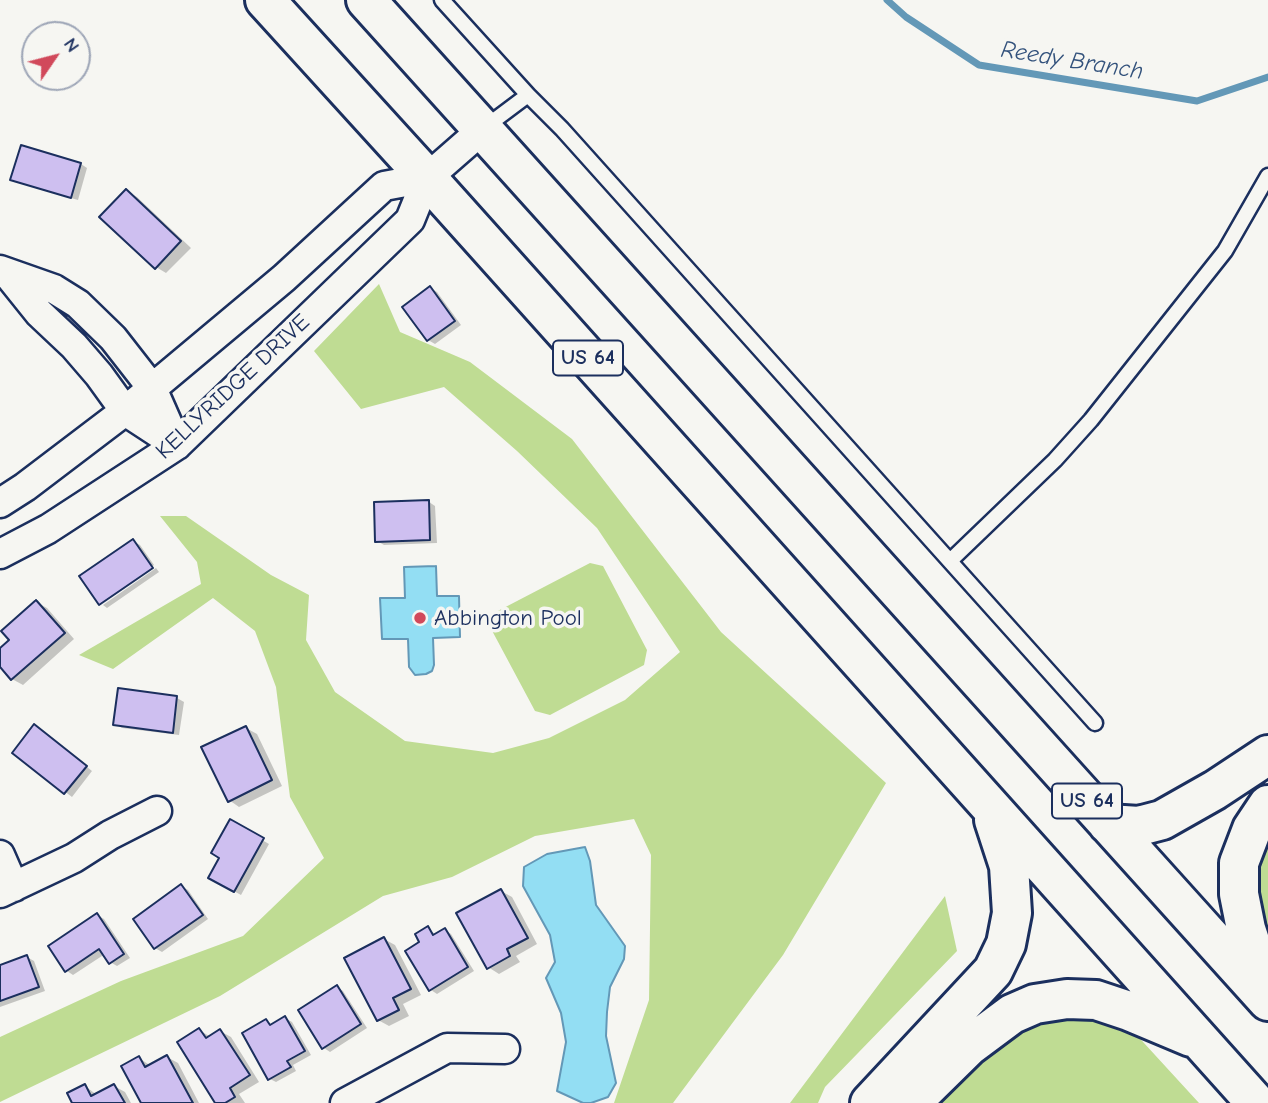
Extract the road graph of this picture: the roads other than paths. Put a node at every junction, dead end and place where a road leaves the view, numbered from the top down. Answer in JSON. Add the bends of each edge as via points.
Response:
{"nodes":[{"id":1,"x":265,"y":0,"type":"edge"},
{"id":2,"x":366,"y":0,"type":"edge"},
{"id":3,"x":442,"y":0,"type":"edge"},
{"id":4,"x":528,"y":95,"type":"junction"},
{"id":5,"x":483,"y":129,"type":"junction"},
{"id":6,"x":1268,"y":176,"type":"edge"},
{"id":7,"x":427,"y":178,"type":"junction"},
{"id":8,"x":4,"y":271,"type":"edge"},
{"id":9,"x":152,"y":388,"type":"junction"},
{"id":10,"x":125,"y":411,"type":"junction"},
{"id":11,"x":177,"y":445,"type":"junction"},
{"id":12,"x":0,"y":503,"type":"edge"},
{"id":13,"x":0,"y":554,"type":"edge"},
{"id":14,"x":950,"y":561,"type":"junction"},
{"id":15,"x":1095,"y":723,"type":"dead end"},
{"id":16,"x":1268,"y":755,"type":"edge"},
{"id":17,"x":989,"y":805,"type":"junction"},
{"id":18,"x":1268,"y":805,"type":"edge"},
{"id":19,"x":157,"y":811,"type":"dead end"},
{"id":20,"x":1108,"y":824,"type":"junction"},
{"id":21,"x":0,"y":855,"type":"edge"},
{"id":22,"x":7,"y":890,"type":"edge"},
{"id":23,"x":1268,"y":996,"type":"edge"},
{"id":24,"x":1268,"y":1001,"type":"edge"},
{"id":25,"x":1201,"y":1041,"type":"junction"},
{"id":26,"x":505,"y":1049,"type":"dead end"},
{"id":27,"x":345,"y":1103,"type":"edge"},
{"id":28,"x":870,"y":1103,"type":"edge"},
{"id":29,"x":911,"y":1103,"type":"edge"},
{"id":30,"x":1256,"y":1103,"type":"edge"}],
"edges":[{"from":1,"to":7,"type":"highway","number":"US 64"},
{"from":2,"to":5,"type":"highway","number":"US 64"},
{"from":3,"to":4,"type":"lane"},
{"from":4,"to":5,"type":"lane"},
{"from":4,"to":14,"type":"lane"},
{"from":5,"to":7,"type":"street","name":"KELLYRIDGE DRIVE"},
{"from":5,"to":20,"type":"highway","number":"US 64"},
{"from":6,"to":14,"type":"lane","via":[[1225,251],[1091,420]]},
{"from":7,"to":9,"type":"street","name":"KELLYRIDGE DRIVE","via":[[384,186],[284,278]]},
{"from":7,"to":11,"type":"street","name":"KELLYRIDGE DRIVE","via":[[410,220]]},
{"from":7,"to":17,"type":"highway","number":"US 64"},
{"from":8,"to":9,"type":"street","via":[[54,289],[78,304],[113,338]]},
{"from":8,"to":10,"type":"street","via":[[74,346]]},
{"from":9,"to":10,"type":"street","name":"KELLYRIDGE DRIVE"},
{"from":9,"to":11,"type":"street"},
{"from":10,"to":11,"type":"street"},
{"from":10,"to":12,"type":"street","name":"KELLYRIDGE DRIVE"},
{"from":11,"to":13,"type":"street","name":"KELLYRIDGE DRIVE","via":[[48,529]]},
{"from":14,"to":15,"type":"lane"},
{"from":16,"to":20,"type":"highway","via":[[1162,820],[1139,826]]},
{"from":17,"to":25,"type":"highway","number":"US 64"},
{"from":17,"to":28,"type":"highway","via":[[1009,866],[1012,913],[1006,944],[993,971]]},
{"from":18,"to":23,"type":"highway","via":[[1252,829],[1239,863],[1239,894]]},
{"from":19,"to":22,"type":"street"},
{"from":20,"to":24,"type":"highway","number":"US 64"},
{"from":21,"to":22,"type":"street"},
{"from":25,"to":29,"type":"highway","via":[[1097,1000],[1035,1004],[1012,1014],[969,1046]]},
{"from":25,"to":30,"type":"highway","number":"US 64"},
{"from":26,"to":27,"type":"street","via":[[447,1048]]}]}
